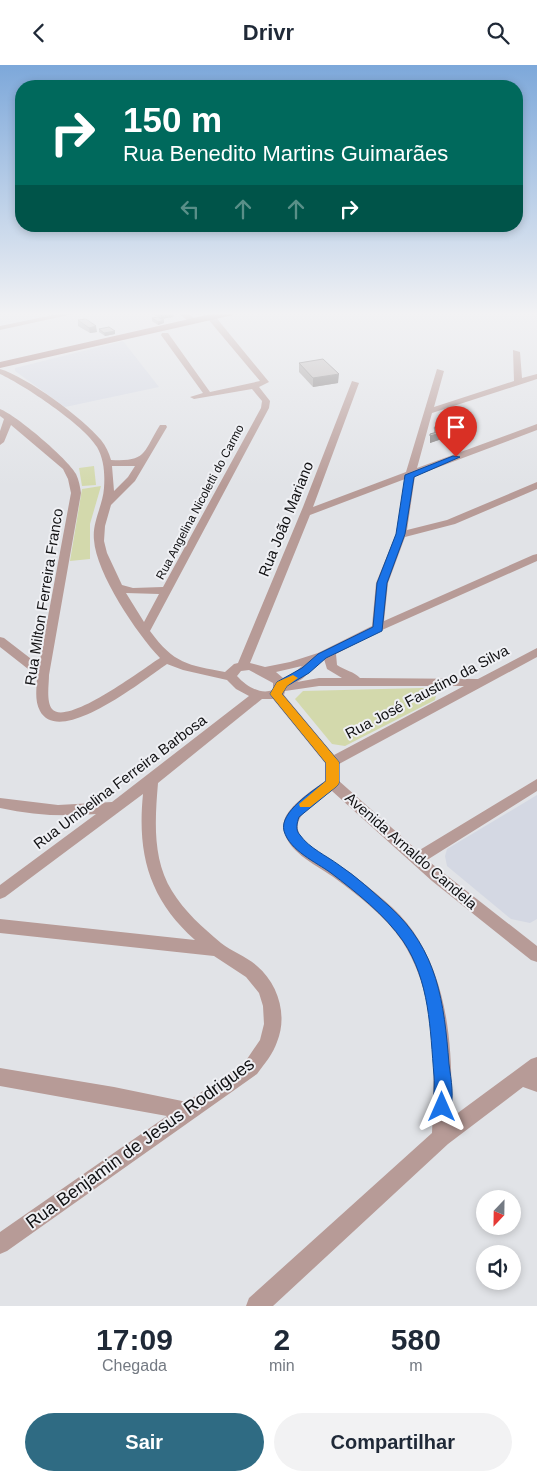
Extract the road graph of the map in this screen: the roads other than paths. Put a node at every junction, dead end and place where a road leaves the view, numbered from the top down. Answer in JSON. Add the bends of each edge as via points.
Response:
{"nodes":[{"id":1,"x":190,"y":370,"type":"edge"},
{"id":2,"x":256,"y":370,"type":"edge"},
{"id":3,"x":517,"y":370,"type":"edge"},
{"id":4,"x":0,"y":371,"type":"edge"},
{"id":5,"x":440,"y":371,"type":"dead end"},
{"id":6,"x":537,"y":375,"type":"edge"},
{"id":7,"x":518,"y":382,"type":"junction"},
{"id":8,"x":355,"y":383,"type":"dead end"},
{"id":9,"x":254,"y":386,"type":"junction"},
{"id":10,"x":208,"y":394,"type":"junction"},
{"id":11,"x":194,"y":397,"type":"dead end"},
{"id":12,"x":427,"y":412,"type":"junction"},
{"id":13,"x":4,"y":415,"type":"edge"},
{"id":14,"x":163,"y":427,"type":"dead end"},
{"id":15,"x":537,"y":427,"type":"edge"},
{"id":16,"x":0,"y":442,"type":"edge"},
{"id":17,"x":146,"y":457,"type":"junction"},
{"id":18,"x":106,"y":463,"type":"junction"},
{"id":19,"x":410,"y":475,"type":"junction"},
{"id":20,"x":537,"y":485,"type":"edge"},
{"id":21,"x":107,"y":503,"type":"junction"},
{"id":22,"x":305,"y":513,"type":"junction"},
{"id":23,"x":401,"y":534,"type":"junction"},
{"id":24,"x":537,"y":557,"type":"edge"},
{"id":25,"x":119,"y":588,"type":"junction"},
{"id":26,"x":166,"y":590,"type":"junction"},
{"id":27,"x":378,"y":628,"type":"junction"},
{"id":28,"x":144,"y":631,"type":"junction"},
{"id":29,"x":0,"y":641,"type":"edge"},
{"id":30,"x":537,"y":652,"type":"edge"},
{"id":31,"x":326,"y":654,"type":"junction"},
{"id":32,"x":167,"y":659,"type":"junction"},
{"id":33,"x":243,"y":666,"type":"junction"},
{"id":34,"x":264,"y":671,"type":"junction"},
{"id":35,"x":44,"y":675,"type":"junction"},
{"id":36,"x":231,"y":677,"type":"junction"},
{"id":37,"x":363,"y":681,"type":"junction"},
{"id":38,"x":478,"y":682,"type":"junction"},
{"id":39,"x":280,"y":689,"type":"junction"},
{"id":40,"x":259,"y":695,"type":"junction"},
{"id":41,"x":332,"y":762,"type":"junction"},
{"id":42,"x":151,"y":781,"type":"junction"},
{"id":43,"x":332,"y":783,"type":"junction"},
{"id":44,"x":537,"y":784,"type":"edge"},
{"id":45,"x":0,"y":803,"type":"edge"},
{"id":46,"x":116,"y":807,"type":"junction"},
{"id":47,"x":418,"y":859,"type":"junction"},
{"id":48,"x":0,"y":893,"type":"edge"},
{"id":49,"x":0,"y":926,"type":"edge"},
{"id":50,"x":217,"y":949,"type":"junction"},
{"id":51,"x":535,"y":950,"type":"edge"},
{"id":52,"x":537,"y":1065,"type":"edge"},
{"id":53,"x":0,"y":1077,"type":"edge"},
{"id":54,"x":530,"y":1081,"type":"edge"},
{"id":55,"x":188,"y":1111,"type":"junction"},
{"id":56,"x":441,"y":1137,"type":"junction"},
{"id":57,"x":0,"y":1243,"type":"edge"},
{"id":58,"x":257,"y":1306,"type":"edge"}],
"edges":[{"from":1,"to":10,"type":"street"},
{"from":2,"to":9,"type":"street","via":[[265,380]]},
{"from":3,"to":7,"type":"street"},
{"from":4,"to":18,"type":"street","via":[[89,431],[99,442]]},
{"from":5,"to":12,"type":"street"},
{"from":6,"to":7,"type":"street"},
{"from":7,"to":12,"type":"street"},
{"from":8,"to":22,"type":"street","name":"Rua João Mariano"},
{"from":9,"to":10,"type":"street"},
{"from":9,"to":26,"type":"street","name":"Rua Angelina Nicoletti do Carmo","via":[[266,401],[265,408]]},
{"from":10,"to":11,"type":"street"},
{"from":12,"to":19,"type":"street"},
{"from":13,"to":16,"type":"street"},
{"from":13,"to":35,"type":"street","name":"Rua Milton Ferreira Franco","via":[[70,472],[76,493]]},
{"from":14,"to":17,"type":"street"},
{"from":15,"to":19,"type":"street"},
{"from":17,"to":18,"type":"street","via":[[131,464]]},
{"from":17,"to":21,"type":"street","via":[[132,479]]},
{"from":18,"to":21,"type":"street","via":[[110,481]]},
{"from":19,"to":22,"type":"street"},
{"from":19,"to":23,"type":"street"},
{"from":20,"to":23,"type":"street","via":[[445,523],[413,534]]},
{"from":21,"to":25,"type":"street","via":[[99,540],[101,554]]},
{"from":22,"to":33,"type":"street","name":"Rua João Mariano"},
{"from":23,"to":27,"type":"street","via":[[382,583]]},
{"from":24,"to":27,"type":"street"},
{"from":25,"to":26,"type":"street"},
{"from":25,"to":28,"type":"street"},
{"from":26,"to":28,"type":"street","name":"Rua Angelina Nicoletti do Carmo"},
{"from":27,"to":31,"type":"street"},
{"from":28,"to":32,"type":"street"},
{"from":29,"to":35,"type":"street"},
{"from":30,"to":38,"type":"street","name":"Rua José Faustino da Silva"},
{"from":31,"to":34,"type":"street"},
{"from":31,"to":37,"type":"street","via":[[332,667],[340,673]]},
{"from":31,"to":39,"type":"street"},
{"from":32,"to":35,"type":"street","name":"Rua Milton Ferreira Franco","via":[[91,709],[71,717],[52,715],[46,710],[43,703]]},
{"from":32,"to":36,"type":"street"},
{"from":33,"to":34,"type":"street"},
{"from":33,"to":36,"type":"street","via":[[233,670]]},
{"from":34,"to":39,"type":"street","via":[[278,679]]},
{"from":36,"to":40,"type":"street","via":[[240,686]]},
{"from":37,"to":38,"type":"street"},
{"from":37,"to":39,"type":"street","via":[[318,682]]},
{"from":38,"to":41,"type":"street","name":"Rua José Faustino da Silva"},
{"from":39,"to":40,"type":"street","via":[[267,696]]},
{"from":39,"to":41,"type":"street"},
{"from":40,"to":42,"type":"street","name":"Rua Umbelina Ferreira Barbosa"},
{"from":41,"to":43,"type":"street","name":"Avenida Arnaldo Candela"},
{"from":42,"to":46,"type":"street","name":"Rua Umbelina Ferreira Barbosa"},
{"from":42,"to":50,"type":"street","via":[[147,817],[149,852],[162,890],[184,919]]},
{"from":43,"to":47,"type":"street","name":"Avenida Arnaldo Candela"},
{"from":43,"to":56,"type":"street","via":[[294,815],[291,831],[304,847],[385,911],[407,935],[421,958],[430,981],[438,1023],[443,1093]]},
{"from":44,"to":47,"type":"street"},
{"from":45,"to":46,"type":"street","via":[[48,811]]},
{"from":46,"to":48,"type":"street","name":"Rua Umbelina Ferreira Barbosa"},
{"from":47,"to":51,"type":"street","name":"Avenida Arnaldo Candela","via":[[437,877]]},
{"from":49,"to":50,"type":"street","name":"Rua Benjamin de Jesus Rodrigues"},
{"from":50,"to":55,"type":"street","name":"Rua Benjamin de Jesus Rodrigues","via":[[242,964],[261,982],[272,1004],[273,1027],[266,1048],[251,1068]]},
{"from":52,"to":54,"type":"street"},
{"from":53,"to":55,"type":"street"},
{"from":54,"to":56,"type":"street"},
{"from":55,"to":57,"type":"street","name":"Rua Benjamin de Jesus Rodrigues"},
{"from":56,"to":58,"type":"street"}]}
